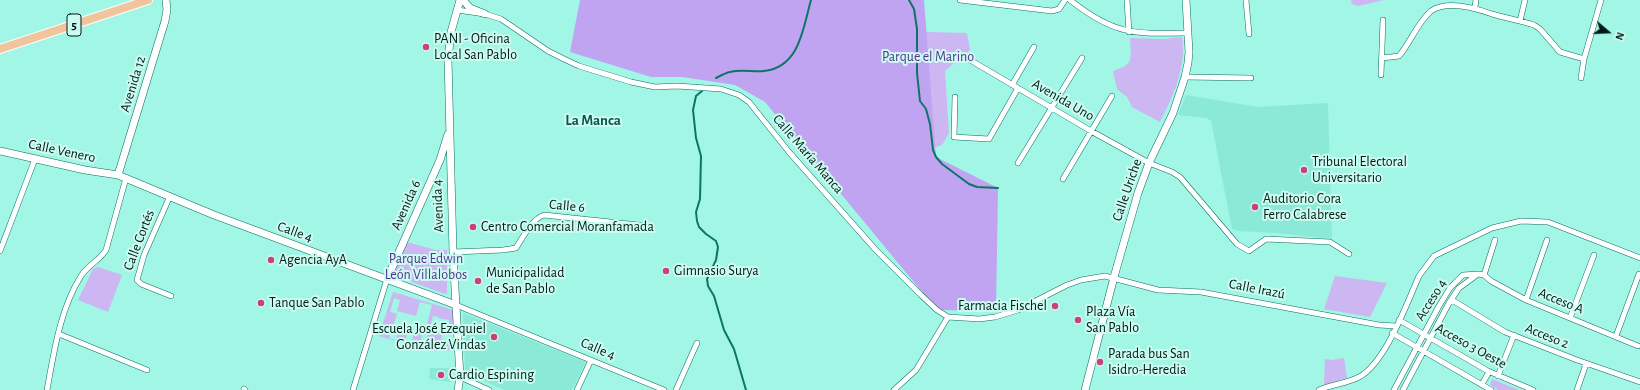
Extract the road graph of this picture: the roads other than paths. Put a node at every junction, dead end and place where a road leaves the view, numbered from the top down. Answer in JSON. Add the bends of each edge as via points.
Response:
{"nodes":[{"id":1,"x":148,"y":0,"type":"edge"},
{"id":2,"x":166,"y":0,"type":"edge"},
{"id":3,"x":460,"y":0,"type":"edge"},
{"id":4,"x":960,"y":0,"type":"edge"},
{"id":5,"x":1065,"y":0,"type":"edge"},
{"id":6,"x":1070,"y":0,"type":"edge"},
{"id":7,"x":1127,"y":0,"type":"edge"},
{"id":8,"x":1186,"y":0,"type":"edge"},
{"id":9,"x":1246,"y":0,"type":"edge"},
{"id":10,"x":1476,"y":0,"type":"edge"},
{"id":11,"x":1526,"y":0,"type":"edge"},
{"id":12,"x":1601,"y":0,"type":"edge"},
{"id":13,"x":1475,"y":7,"type":"junction"},
{"id":14,"x":457,"y":10,"type":"junction"},
{"id":15,"x":486,"y":14,"type":"junction"},
{"id":16,"x":1383,"y":20,"type":"dead end"},
{"id":17,"x":1520,"y":21,"type":"junction"},
{"id":18,"x":1130,"y":32,"type":"junction"},
{"id":19,"x":1188,"y":33,"type":"junction"},
{"id":20,"x":1249,"y":34,"type":"dead end"},
{"id":21,"x":1034,"y":47,"type":"dead end"},
{"id":22,"x":0,"y":49,"type":"edge"},
{"id":23,"x":965,"y":57,"type":"dead end"},
{"id":24,"x":1082,"y":58,"type":"dead end"},
{"id":25,"x":1382,"y":58,"type":"junction"},
{"id":26,"x":1584,"y":59,"type":"junction"},
{"id":27,"x":1381,"y":75,"type":"dead end"},
{"id":28,"x":1185,"y":77,"type":"junction"},
{"id":29,"x":1251,"y":78,"type":"dead end"},
{"id":30,"x":1581,"y":78,"type":"dead end"},
{"id":31,"x":1012,"y":85,"type":"junction"},
{"id":32,"x":1018,"y":88,"type":"junction"},
{"id":33,"x":1112,"y":96,"type":"dead end"},
{"id":34,"x":955,"y":97,"type":"dead end"},
{"id":35,"x":1051,"y":108,"type":"junction"},
{"id":36,"x":451,"y":116,"type":"junction"},
{"id":37,"x":1091,"y":131,"type":"junction"},
{"id":38,"x":0,"y":151,"type":"edge"},
{"id":39,"x":35,"y":159,"type":"junction"},
{"id":40,"x":440,"y":160,"type":"junction"},
{"id":41,"x":1018,"y":163,"type":"dead end"},
{"id":42,"x":1149,"y":163,"type":"junction"},
{"id":43,"x":118,"y":175,"type":"junction"},
{"id":44,"x":126,"y":178,"type":"junction"},
{"id":45,"x":1063,"y":179,"type":"dead end"},
{"id":46,"x":450,"y":186,"type":"junction"},
{"id":47,"x":170,"y":196,"type":"junction"},
{"id":48,"x":648,"y":226,"type":"dead end"},
{"id":49,"x":1495,"y":240,"type":"dead end"},
{"id":50,"x":1547,"y":240,"type":"dead end"},
{"id":51,"x":0,"y":251,"type":"edge"},
{"id":52,"x":453,"y":252,"type":"junction"},
{"id":53,"x":1349,"y":254,"type":"dead end"},
{"id":54,"x":1594,"y":255,"type":"dead end"},
{"id":55,"x":1640,"y":258,"type":"edge"},
{"id":56,"x":1478,"y":274,"type":"junction"},
{"id":57,"x":1639,"y":274,"type":"dead end"},
{"id":58,"x":1484,"y":275,"type":"junction"},
{"id":59,"x":1114,"y":277,"type":"junction"},
{"id":60,"x":387,"y":279,"type":"junction"},
{"id":61,"x":171,"y":296,"type":"dead end"},
{"id":62,"x":1452,"y":300,"type":"junction"},
{"id":63,"x":1526,"y":300,"type":"junction"},
{"id":64,"x":456,"y":305,"type":"junction"},
{"id":65,"x":948,"y":317,"type":"junction"},
{"id":66,"x":1570,"y":318,"type":"junction"},
{"id":67,"x":1398,"y":320,"type":"junction"},
{"id":68,"x":1396,"y":326,"type":"junction"},
{"id":69,"x":1392,"y":333,"type":"junction"},
{"id":70,"x":59,"y":334,"type":"junction"},
{"id":71,"x":1424,"y":334,"type":"junction"},
{"id":72,"x":1514,"y":336,"type":"junction"},
{"id":73,"x":1616,"y":336,"type":"junction"},
{"id":74,"x":1431,"y":338,"type":"junction"},
{"id":75,"x":697,"y":343,"type":"dead end"},
{"id":76,"x":1417,"y":346,"type":"junction"},
{"id":77,"x":1638,"y":346,"type":"dead end"},
{"id":78,"x":1424,"y":350,"type":"junction"},
{"id":79,"x":591,"y":360,"type":"junction"},
{"id":80,"x":1586,"y":364,"type":"junction"},
{"id":81,"x":146,"y":370,"type":"dead end"},
{"id":82,"x":1489,"y":372,"type":"junction"},
{"id":83,"x":1498,"y":376,"type":"junction"},
{"id":84,"x":460,"y":377,"type":"junction"},
{"id":85,"x":1640,"y":382,"type":"edge"},
{"id":86,"x":1482,"y":384,"type":"junction"},
{"id":87,"x":47,"y":390,"type":"edge"},
{"id":88,"x":353,"y":390,"type":"edge"},
{"id":89,"x":458,"y":390,"type":"edge"},
{"id":90,"x":489,"y":390,"type":"edge"},
{"id":91,"x":577,"y":390,"type":"edge"},
{"id":92,"x":664,"y":390,"type":"edge"},
{"id":93,"x":676,"y":390,"type":"edge"},
{"id":94,"x":894,"y":390,"type":"edge"},
{"id":95,"x":1085,"y":390,"type":"edge"},
{"id":96,"x":1318,"y":390,"type":"edge"},
{"id":97,"x":1394,"y":390,"type":"edge"},
{"id":98,"x":1403,"y":390,"type":"edge"},
{"id":99,"x":1491,"y":390,"type":"edge"},
{"id":100,"x":1533,"y":390,"type":"edge"},
{"id":101,"x":1577,"y":390,"type":"edge"}],
"edges":[{"from":1,"to":22,"type":"main road","number":"5"},
{"from":2,"to":43,"type":"main road","name":"Avenida 12","via":[[165,21]]},
{"from":3,"to":14,"type":"main road"},
{"from":3,"to":15,"type":"main road","via":[[470,8]]},
{"from":4,"to":5,"type":"street","via":[[1052,11],[1059,9]]},
{"from":6,"to":18,"type":"street","via":[[1092,17]]},
{"from":7,"to":18,"type":"street"},
{"from":8,"to":19,"type":"main road","name":"Calle Uriche"},
{"from":9,"to":20,"type":"street"},
{"from":10,"to":13,"type":"street"},
{"from":11,"to":17,"type":"street"},
{"from":12,"to":26,"type":"street"},
{"from":13,"to":17,"type":"street"},
{"from":13,"to":25,"type":"street","via":[[1452,3],[1432,9],[1399,56]]},
{"from":14,"to":15,"type":"street","name":"Calle María Manca"},
{"from":14,"to":36,"type":"main road","via":[[448,46]]},
{"from":15,"to":65,"type":"street","name":"Calle María Manca","via":[[501,19],[548,51],[579,66],[655,87],[721,89],[744,99],[875,249],[926,300]]},
{"from":16,"to":25,"type":"street"},
{"from":17,"to":26,"type":"street","via":[[1540,28],[1560,52]]},
{"from":18,"to":19,"type":"street"},
{"from":19,"to":28,"type":"main road","name":"Calle Uriche","via":[[1188,63]]},
{"from":21,"to":31,"type":"street"},
{"from":23,"to":31,"type":"street","name":"Avenida Uno"},
{"from":24,"to":35,"type":"street"},
{"from":25,"to":27,"type":"street"},
{"from":26,"to":30,"type":"street"},
{"from":28,"to":29,"type":"street"},
{"from":28,"to":42,"type":"main road","name":"Calle Uriche","via":[[1167,128]]},
{"from":31,"to":32,"type":"street","name":"Avenida Uno"},
{"from":32,"to":34,"type":"street","via":[[989,139],[954,138]]},
{"from":32,"to":35,"type":"street","name":"Avenida Uno"},
{"from":33,"to":37,"type":"street"},
{"from":35,"to":37,"type":"street","name":"Avenida Uno"},
{"from":35,"to":41,"type":"street"},
{"from":36,"to":40,"type":"main road","name":"Avenida 6"},
{"from":36,"to":46,"type":"main road","name":"Avenida 4"},
{"from":37,"to":42,"type":"street","name":"Avenida Uno"},
{"from":37,"to":45,"type":"street"},
{"from":38,"to":39,"type":"main road","name":"Calle Venero"},
{"from":39,"to":43,"type":"main road","name":"Calle Venero"},
{"from":39,"to":51,"type":"street"},
{"from":40,"to":46,"type":"main road","via":[[444,159],[447,162]]},
{"from":40,"to":60,"type":"main road","name":"Avenida 6"},
{"from":42,"to":53,"type":"street","name":"Avenida Uno","via":[[1180,177],[1237,244],[1246,250],[1266,239],[1330,242]]},
{"from":42,"to":59,"type":"main road","name":"Calle Uriche","via":[[1138,192]]},
{"from":43,"to":44,"type":"main road","name":"Calle 4"},
{"from":44,"to":47,"type":"main road","name":"Calle 4"},
{"from":44,"to":70,"type":"street","via":[[106,250],[103,256],[86,268],[74,288]]},
{"from":46,"to":52,"type":"main road","name":"Avenida 4"},
{"from":47,"to":60,"type":"main road","name":"Calle 4","via":[[214,215]]},
{"from":47,"to":61,"type":"street","name":"Calle Cortés","via":[[136,280]]},
{"from":48,"to":52,"type":"street","name":"Calle 6","via":[[544,215],[535,221],[516,248]]},
{"from":49,"to":58,"type":"street"},
{"from":50,"to":63,"type":"street","name":"Acceso 2"},
{"from":52,"to":64,"type":"main road","name":"Avenida 4"},
{"from":54,"to":66,"type":"street"},
{"from":55,"to":67,"type":"street","via":[[1548,222],[1521,222],[1492,228],[1434,256],[1419,276]]},
{"from":56,"to":58,"type":"street","name":"Acceso A"},
{"from":56,"to":62,"type":"street","name":"Acceso 4","via":[[1459,288]]},
{"from":56,"to":71,"type":"street","name":"Acceso 4","via":[[1463,275],[1450,288]]},
{"from":57,"to":73,"type":"street"},
{"from":58,"to":63,"type":"street","name":"Acceso A"},
{"from":59,"to":65,"type":"street","via":[[1081,280],[1018,310],[995,317]]},
{"from":59,"to":68,"type":"street","name":"Calle Irazú","via":[[1158,290],[1201,292]]},
{"from":59,"to":95,"type":"main road","name":"Calle Uriche"},
{"from":60,"to":64,"type":"main road","name":"Calle 4"},
{"from":60,"to":88,"type":"street"},
{"from":62,"to":72,"type":"street","name":"Acceso 2"},
{"from":62,"to":74,"type":"street","name":"Acceso 4"},
{"from":63,"to":66,"type":"street","name":"Acceso A"},
{"from":64,"to":79,"type":"street","name":"Calle 4"},
{"from":64,"to":84,"type":"main road","name":"Avenida 4"},
{"from":65,"to":94,"type":"street","via":[[916,370]]},
{"from":66,"to":73,"type":"street","name":"Acceso A"},
{"from":67,"to":68,"type":"street"},
{"from":67,"to":71,"type":"street","name":"Acceso 3 Oeste"},
{"from":68,"to":69,"type":"street"},
{"from":69,"to":76,"type":"street"},
{"from":69,"to":96,"type":"street","via":[[1381,356],[1360,377]]},
{"from":70,"to":81,"type":"street"},
{"from":70,"to":87,"type":"street"},
{"from":71,"to":74,"type":"street","name":"Acceso 3 Oeste"},
{"from":71,"to":76,"type":"street","name":"Acceso 4"},
{"from":72,"to":80,"type":"street","name":"Acceso 2"},
{"from":72,"to":83,"type":"street"},
{"from":73,"to":77,"type":"street","name":"Acceso A"},
{"from":74,"to":78,"type":"street","name":"Acceso 4"},
{"from":74,"to":82,"type":"street","name":"Acceso 3 Oeste"},
{"from":75,"to":93,"type":"street"},
{"from":76,"to":78,"type":"street"},
{"from":76,"to":97,"type":"street","name":"Acceso 4"},
{"from":78,"to":86,"type":"street"},
{"from":78,"to":98,"type":"street","name":"Acceso 4"},
{"from":79,"to":91,"type":"street"},
{"from":79,"to":92,"type":"street","name":"Calle 4"},
{"from":80,"to":85,"type":"street","name":"Acceso 2"},
{"from":80,"to":101,"type":"street"},
{"from":82,"to":83,"type":"street","name":"Acceso 3 Oeste"},
{"from":82,"to":86,"type":"street"},
{"from":83,"to":100,"type":"street","name":"Acceso 3 Oeste"},
{"from":84,"to":89,"type":"main road","name":"Avenida 4"},
{"from":84,"to":90,"type":"street"},
{"from":86,"to":99,"type":"street"}]}
